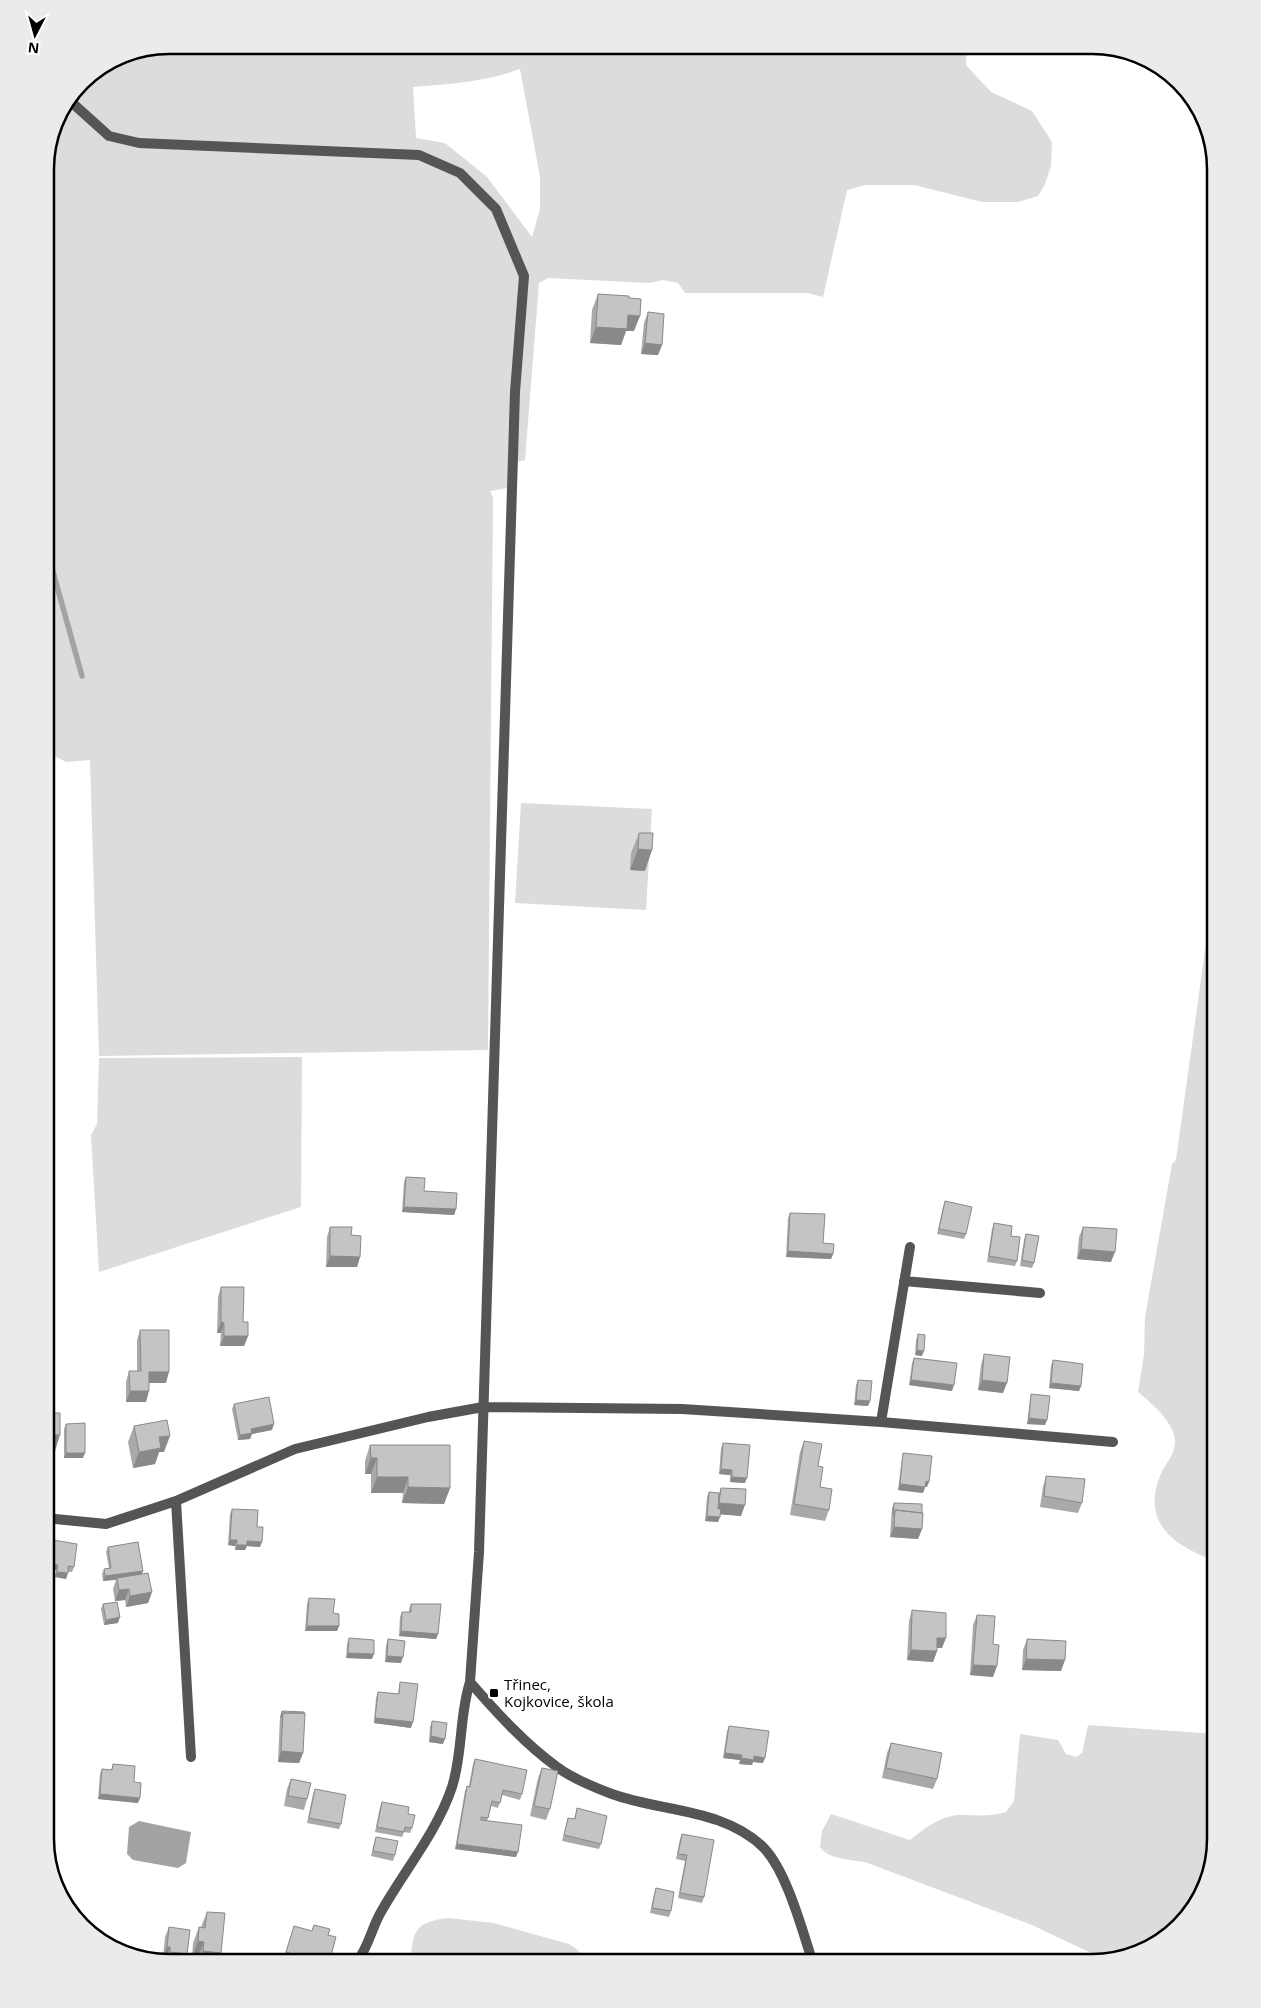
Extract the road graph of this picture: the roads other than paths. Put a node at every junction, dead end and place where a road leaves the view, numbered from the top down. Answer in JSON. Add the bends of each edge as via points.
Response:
{"nodes":[{"id":1,"x":74,"y":104,"type":"edge"},
{"id":2,"x":910,"y":1247,"type":"dead end"},
{"id":3,"x":904,"y":1281,"type":"junction"},
{"id":4,"x":1040,"y":1293,"type":"dead end"},
{"id":5,"x":483,"y":1407,"type":"junction"},
{"id":6,"x":881,"y":1422,"type":"junction"},
{"id":7,"x":1113,"y":1442,"type":"dead end"},
{"id":8,"x":176,"y":1501,"type":"junction"},
{"id":9,"x":54,"y":1519,"type":"edge"},
{"id":10,"x":470,"y":1682,"type":"junction"},
{"id":11,"x":191,"y":1757,"type":"dead end"},
{"id":12,"x":363,"y":1954,"type":"edge"},
{"id":13,"x":810,"y":1954,"type":"edge"}],
"edges":[{"from":1,"to":5,"type":"street","via":[[109,136],[139,143],[419,155],[460,173],[496,209],[524,276],[515,402]]},
{"from":2,"to":3,"type":"street"},
{"from":3,"to":4,"type":"street"},
{"from":3,"to":6,"type":"street"},
{"from":5,"to":6,"type":"street","via":[[682,1409]]},
{"from":5,"to":8,"type":"street","via":[[295,1449]]},
{"from":5,"to":10,"type":"street","via":[[479,1552]]},
{"from":6,"to":7,"type":"street"},
{"from":8,"to":9,"type":"street","via":[[106,1524]]},
{"from":8,"to":11,"type":"street"},
{"from":10,"to":12,"type":"street","via":[[464,1700],[452,1786],[441,1813],[380,1914]]},
{"from":10,"to":13,"type":"street","via":[[495,1712],[558,1768],[612,1794],[704,1816],[751,1838],[764,1848],[779,1867]]}]}
